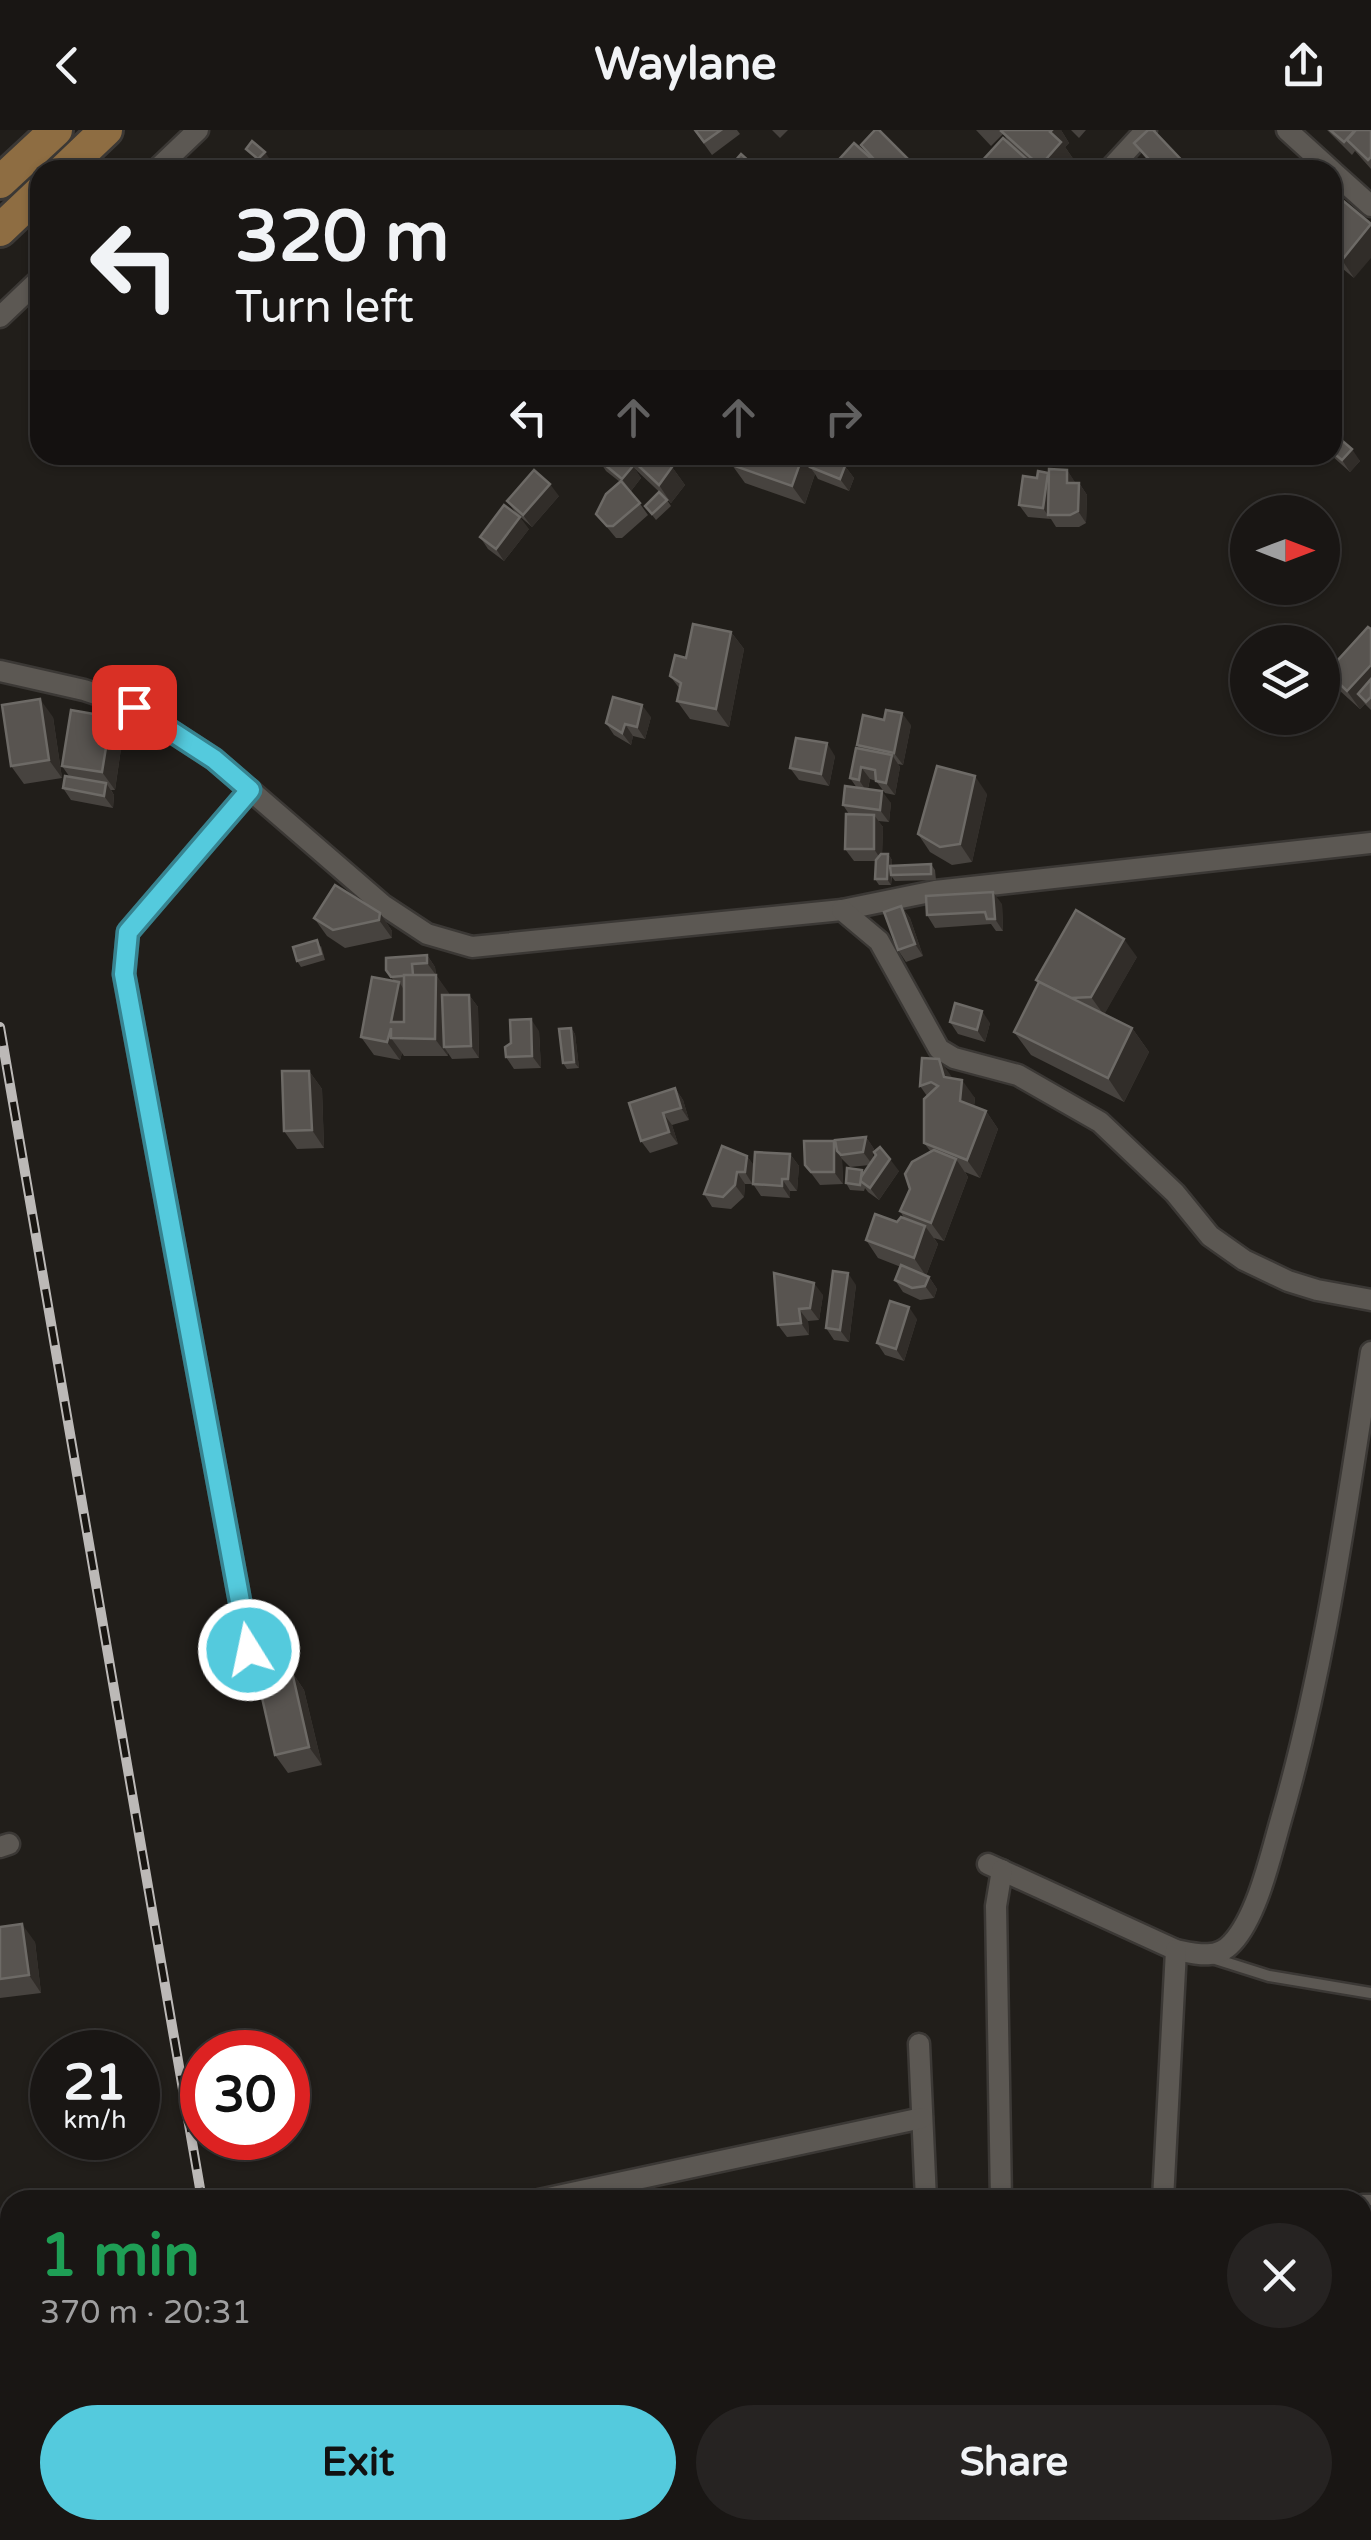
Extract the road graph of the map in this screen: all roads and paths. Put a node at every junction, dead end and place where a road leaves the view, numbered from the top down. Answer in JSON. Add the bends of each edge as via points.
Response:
{"nodes":[{"id":1,"x":56,"y":130,"type":"edge"},
{"id":2,"x":106,"y":130,"type":"edge"},
{"id":3,"x":198,"y":130,"type":"edge"},
{"id":4,"x":1146,"y":130,"type":"edge"},
{"id":5,"x":1287,"y":130,"type":"edge"},
{"id":6,"x":74,"y":160,"type":"edge"},
{"id":7,"x":166,"y":160,"type":"edge"},
{"id":8,"x":1118,"y":160,"type":"edge"},
{"id":9,"x":1321,"y":160,"type":"edge"},
{"id":10,"x":1342,"y":179,"type":"edge"},
{"id":11,"x":0,"y":182,"type":"edge"},
{"id":12,"x":30,"y":202,"type":"edge"},
{"id":13,"x":1371,"y":206,"type":"edge"},
{"id":14,"x":0,"y":230,"type":"edge"},
{"id":15,"x":30,"y":289,"type":"edge"},
{"id":16,"x":0,"y":317,"type":"edge"},
{"id":17,"x":0,"y":671,"type":"edge"},
{"id":18,"x":250,"y":790,"type":"junction"},
{"id":19,"x":1371,"y":843,"type":"edge"},
{"id":20,"x":842,"y":910,"type":"junction"},
{"id":21,"x":1371,"y":1300,"type":"edge"},
{"id":22,"x":1371,"y":1352,"type":"edge"},
{"id":23,"x":249,"y":1650,"type":"dead end"},
{"id":24,"x":1176,"y":1950,"type":"junction"},
{"id":25,"x":1208,"y":1956,"type":"junction"},
{"id":26,"x":1371,"y":1992,"type":"edge"},
{"id":27,"x":919,"y":2044,"type":"dead end"},
{"id":28,"x":922,"y":2118,"type":"junction"},
{"id":29,"x":586,"y":2190,"type":"edge"},
{"id":30,"x":926,"y":2190,"type":"edge"},
{"id":31,"x":1001,"y":2190,"type":"edge"},
{"id":32,"x":1164,"y":2190,"type":"edge"}],
"edges":[{"from":1,"to":11,"type":"main road"},
{"from":2,"to":6,"type":"main road"},
{"from":3,"to":7,"type":"street"},
{"from":4,"to":8,"type":"street"},
{"from":5,"to":9,"type":"street"},
{"from":10,"to":13,"type":"street"},
{"from":12,"to":14,"type":"main road"},
{"from":15,"to":16,"type":"street"},
{"from":17,"to":18,"type":"street","via":[[134,707]]},
{"from":18,"to":20,"type":"street","via":[[383,905],[426,934],[472,947]]},
{"from":18,"to":23,"type":"street","via":[[128,932],[124,974]]},
{"from":19,"to":20,"type":"street","via":[[935,891]]},
{"from":20,"to":21,"type":"street","via":[[879,941],[939,1049],[1018,1075],[1100,1122],[1210,1236],[1244,1260],[1288,1281]]},
{"from":22,"to":25,"type":"street","via":[[1300,1756],[1246,1920],[1231,1945]]},
{"from":24,"to":25,"type":"street"},
{"from":24,"to":31,"type":"street","via":[[995,1867]]},
{"from":24,"to":32,"type":"street"},
{"from":25,"to":26,"type":"lane","via":[[1269,1976]]},
{"from":27,"to":28,"type":"street"},
{"from":28,"to":29,"type":"street"},
{"from":28,"to":30,"type":"street"}]}
